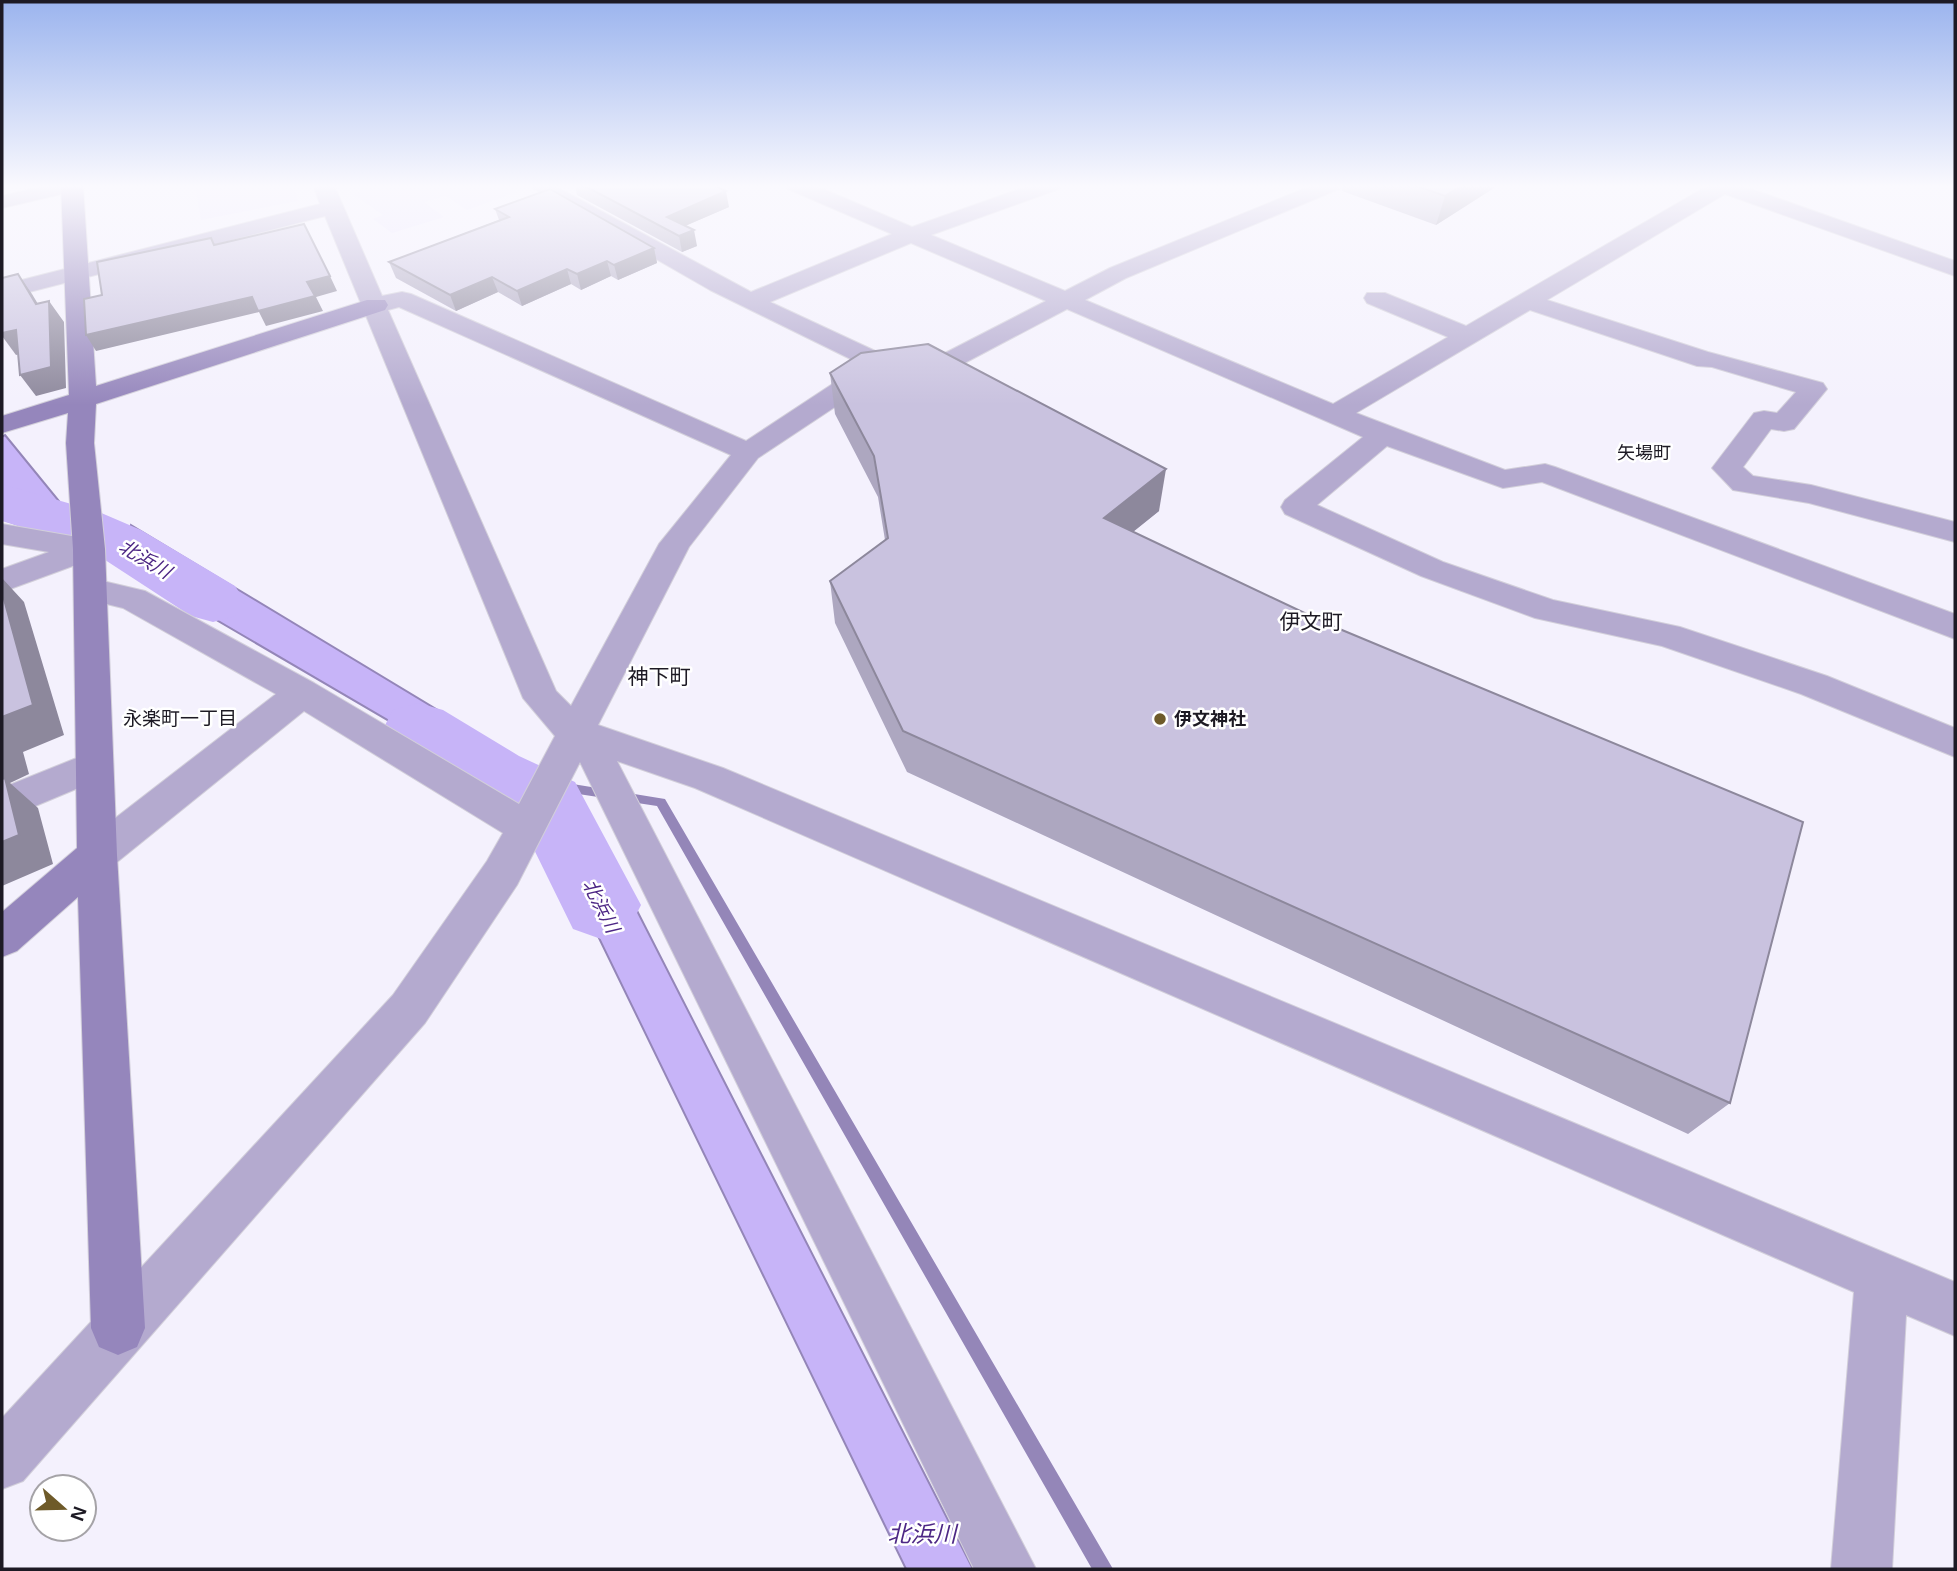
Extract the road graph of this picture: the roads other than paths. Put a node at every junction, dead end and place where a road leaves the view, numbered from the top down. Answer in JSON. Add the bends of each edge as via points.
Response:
{"nodes":[{"id":1,"x":76,"y":258,"type":"edge"},
{"id":2,"x":140,"y":258,"type":"edge"},
{"id":3,"x":356,"y":258,"type":"edge"},
{"id":4,"x":672,"y":258,"type":"edge"},
{"id":5,"x":853,"y":258,"type":"edge"},
{"id":6,"x":969,"y":258,"type":"edge"},
{"id":7,"x":1156,"y":258,"type":"edge"},
{"id":8,"x":1598,"y":258,"type":"edge"},
{"id":9,"x":1925,"y":258,"type":"edge"},
{"id":10,"x":1955,"y":269,"type":"edge"},
{"id":11,"x":77,"y":275,"type":"junction"},
{"id":12,"x":2,"y":292,"type":"edge"},
{"id":13,"x":1376,"y":298,"type":"dead end"},
{"id":14,"x":1527,"y":300,"type":"junction"},
{"id":15,"x":750,"y":301,"type":"junction"},
{"id":16,"x":1070,"y":301,"type":"junction"},
{"id":17,"x":376,"y":305,"type":"junction"},
{"id":18,"x":1467,"y":336,"type":"junction"},
{"id":19,"x":852,"y":353,"type":"junction"},
{"id":20,"x":914,"y":379,"type":"junction"},
{"id":21,"x":847,"y":387,"type":"junction"},
{"id":22,"x":83,"y":397,"type":"junction"},
{"id":23,"x":1335,"y":414,"type":"junction"},
{"id":24,"x":2,"y":425,"type":"edge"},
{"id":25,"x":1383,"y":435,"type":"junction"},
{"id":26,"x":748,"y":452,"type":"junction"},
{"id":27,"x":1955,"y":533,"type":"edge"},
{"id":28,"x":2,"y":534,"type":"edge"},
{"id":29,"x":89,"y":549,"type":"junction"},
{"id":30,"x":2,"y":581,"type":"edge"},
{"id":31,"x":90,"y":589,"type":"junction"},
{"id":32,"x":1955,"y":627,"type":"edge"},
{"id":33,"x":302,"y":693,"type":"junction"},
{"id":34,"x":575,"y":740,"type":"junction"},
{"id":35,"x":1955,"y":744,"type":"edge"},
{"id":36,"x":94,"y":766,"type":"junction"},
{"id":37,"x":2,"y":805,"type":"edge"},
{"id":38,"x":516,"y":846,"type":"junction"},
{"id":39,"x":97,"y":855,"type":"junction"},
{"id":40,"x":2,"y":938,"type":"edge"},
{"id":41,"x":1882,"y":1278,"type":"junction"},
{"id":42,"x":1955,"y":1309,"type":"edge"},
{"id":43,"x":118,"y":1328,"type":"junction"},
{"id":44,"x":2,"y":1460,"type":"edge"},
{"id":45,"x":1006,"y":1569,"type":"edge"},
{"id":46,"x":1862,"y":1569,"type":"edge"}],
"edges":[{"from":1,"to":11,"type":"street"},
{"from":2,"to":11,"type":"street"},
{"from":3,"to":17,"type":"street"},
{"from":4,"to":15,"type":"street"},
{"from":5,"to":15,"type":"street"},
{"from":6,"to":16,"type":"street"},
{"from":7,"to":16,"type":"street"},
{"from":8,"to":14,"type":"street"},
{"from":9,"to":10,"type":"street"},
{"from":11,"to":12,"type":"street"},
{"from":11,"to":22,"type":"street"},
{"from":13,"to":18,"type":"street"},
{"from":14,"to":18,"type":"street"},
{"from":14,"to":27,"type":"street","via":[[1706,360],[1813,389],[1784,423],[1764,419],[1727,468],[1744,484],[1811,494]]},
{"from":15,"to":19,"type":"street"},
{"from":16,"to":20,"type":"street"},
{"from":16,"to":23,"type":"street"},
{"from":17,"to":22,"type":"street"},
{"from":17,"to":26,"type":"street","via":[[402,299]]},
{"from":17,"to":34,"type":"street","via":[[541,698]]},
{"from":18,"to":23,"type":"street"},
{"from":19,"to":20,"type":"street"},
{"from":19,"to":21,"type":"street","via":[[856,366]]},
{"from":20,"to":21,"type":"street","via":[[883,379]]},
{"from":21,"to":26,"type":"street"},
{"from":22,"to":24,"type":"street"},
{"from":22,"to":29,"type":"street","via":[[80,443]]},
{"from":23,"to":25,"type":"street"},
{"from":25,"to":32,"type":"street","via":[[1503,479],[1545,473]]},
{"from":25,"to":35,"type":"street","via":[[1296,507],[1432,569],[1547,610],[1668,635],[1814,685]]},
{"from":26,"to":34,"type":"street","via":[[675,544]]},
{"from":28,"to":29,"type":"street"},
{"from":29,"to":30,"type":"street"},
{"from":29,"to":31,"type":"street"},
{"from":31,"to":33,"type":"street","via":[[132,599]]},
{"from":31,"to":36,"type":"street"},
{"from":33,"to":38,"type":"street"},
{"from":33,"to":39,"type":"street"},
{"from":34,"to":38,"type":"street"},
{"from":34,"to":41,"type":"street","via":[[709,778]]},
{"from":34,"to":45,"type":"street"},
{"from":36,"to":37,"type":"street"},
{"from":36,"to":39,"type":"street"},
{"from":38,"to":43,"type":"street","via":[[409,1009]]},
{"from":39,"to":40,"type":"street"},
{"from":39,"to":43,"type":"street"},
{"from":41,"to":42,"type":"street"},
{"from":41,"to":46,"type":"street"},
{"from":43,"to":44,"type":"street"}]}
